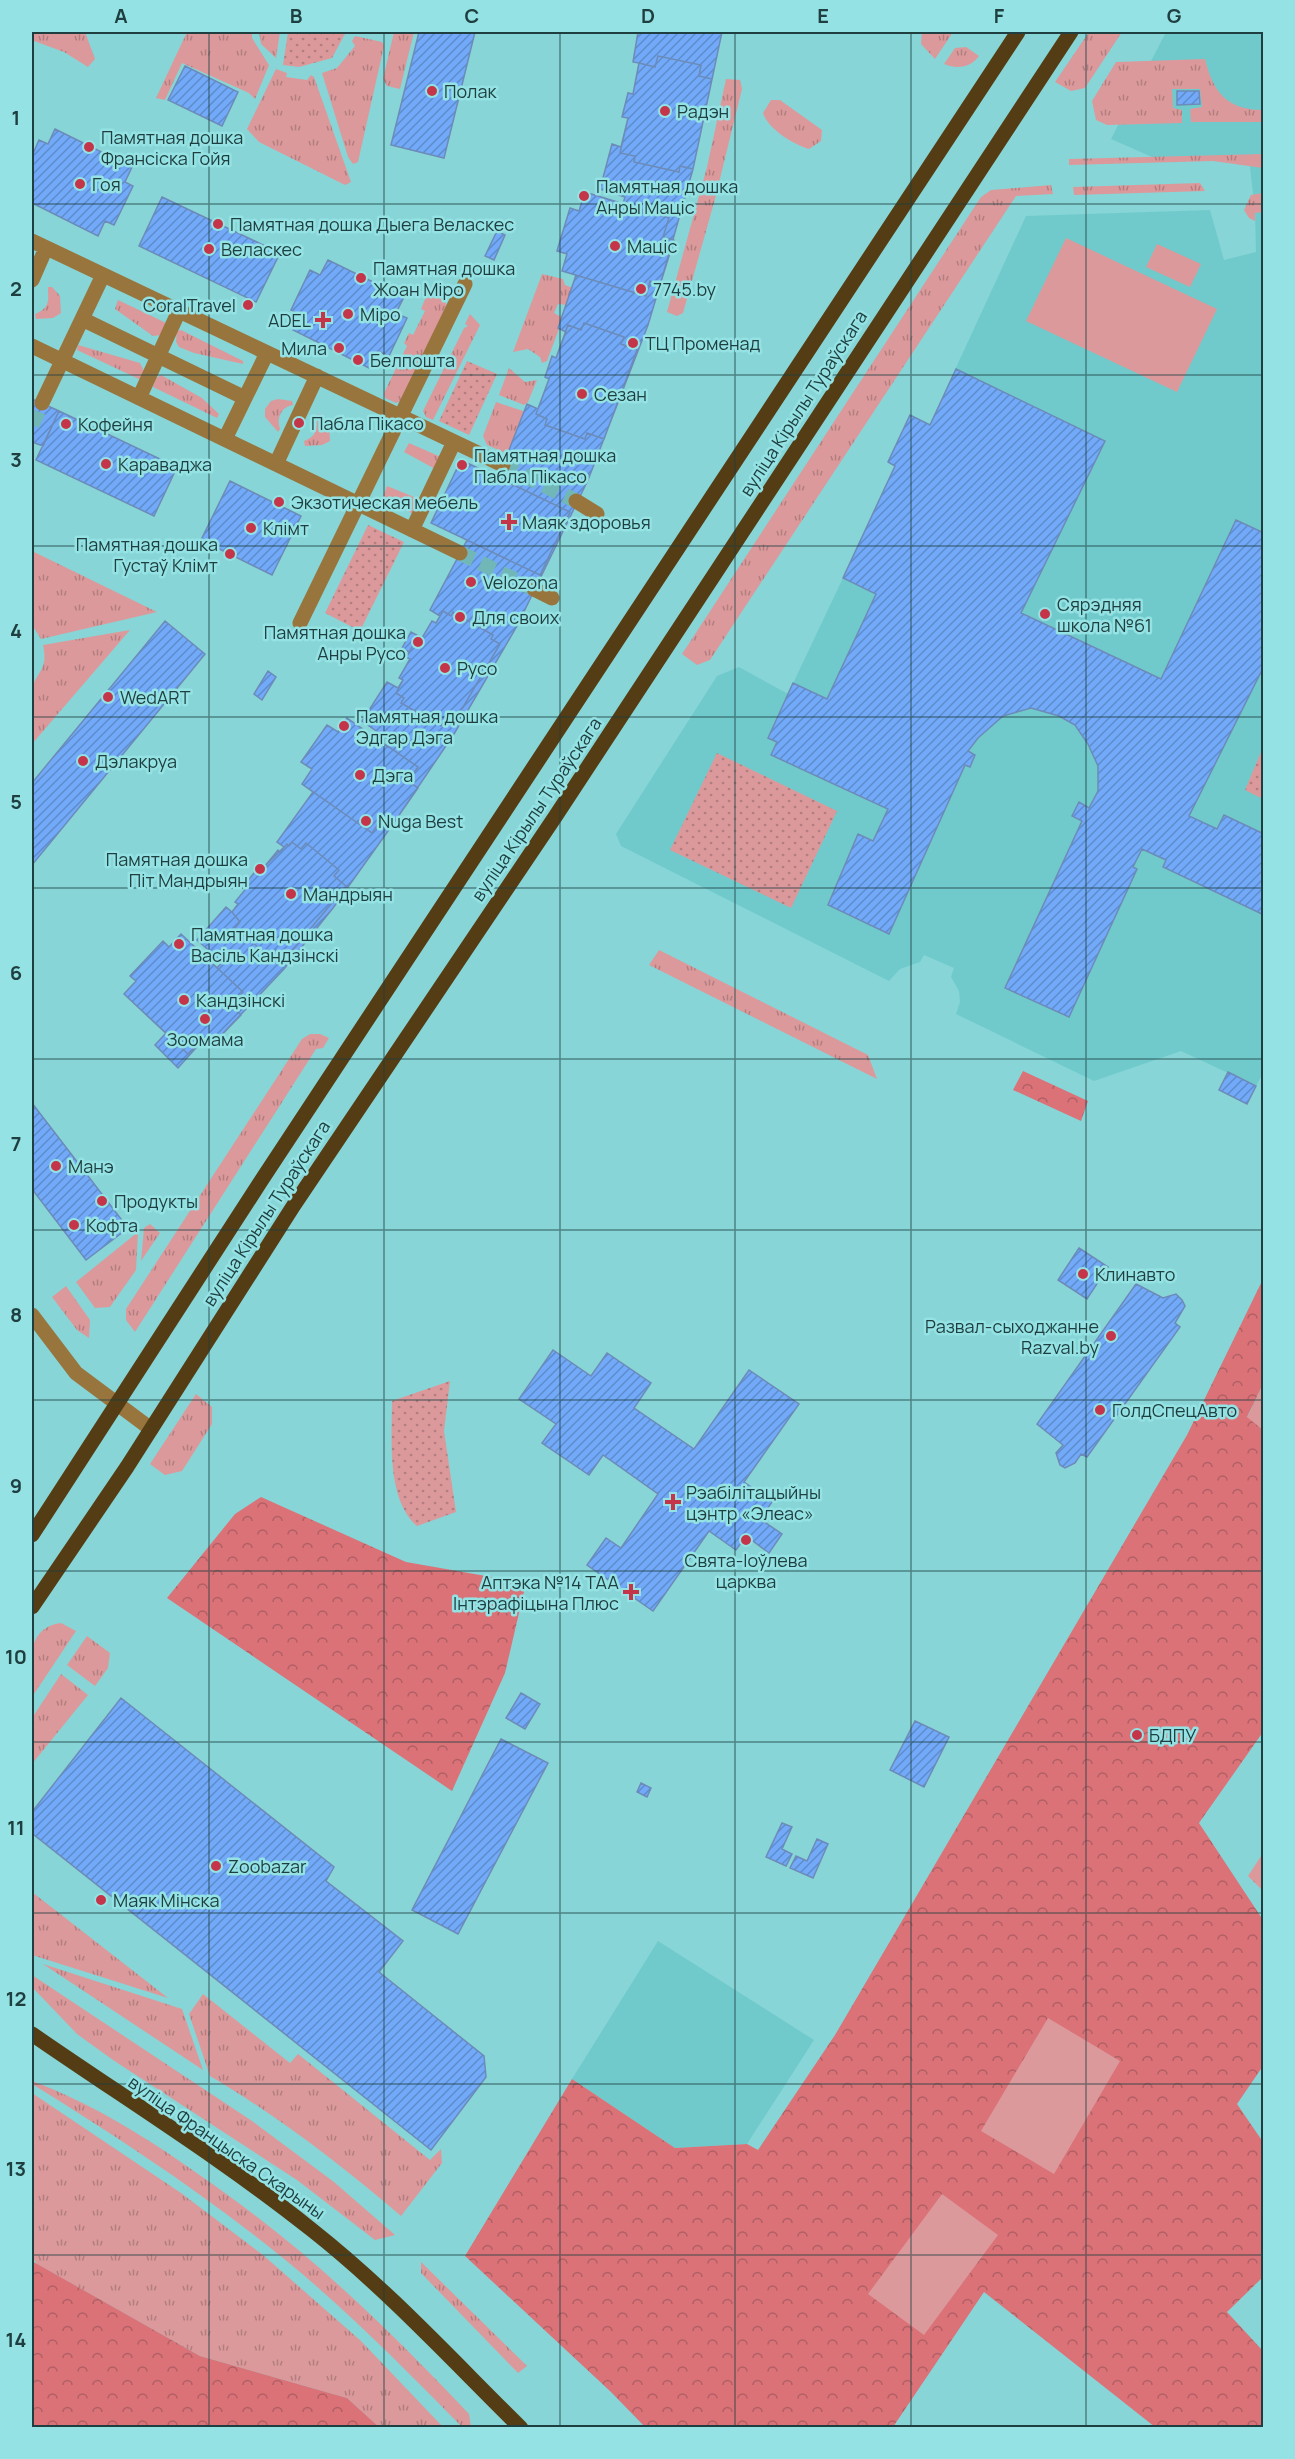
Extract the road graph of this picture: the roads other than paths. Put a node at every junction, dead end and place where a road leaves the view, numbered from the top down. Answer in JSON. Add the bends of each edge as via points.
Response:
{"nodes":[{"id":1,"x":1018,"y":32,"type":"edge"},
{"id":2,"x":1071,"y":32,"type":"edge"},
{"id":3,"x":32,"y":241,"type":"edge"},
{"id":4,"x":46,"y":248,"type":"junction"},
{"id":5,"x":103,"y":275,"type":"junction"},
{"id":6,"x":32,"y":280,"type":"edge"},
{"id":7,"x":465,"y":284,"type":"dead end"},
{"id":8,"x":179,"y":311,"type":"junction"},
{"id":9,"x":82,"y":319,"type":"junction"},
{"id":10,"x":32,"y":346,"type":"edge"},
{"id":11,"x":267,"y":353,"type":"junction"},
{"id":12,"x":158,"y":356,"type":"junction"},
{"id":13,"x":62,"y":361,"type":"junction"},
{"id":14,"x":317,"y":376,"type":"junction"},
{"id":15,"x":139,"y":398,"type":"junction"},
{"id":16,"x":245,"y":398,"type":"junction"},
{"id":17,"x":42,"y":403,"type":"tunnel mouth"},
{"id":18,"x":401,"y":417,"type":"junction"},
{"id":19,"x":225,"y":440,"type":"junction"},
{"id":20,"x":454,"y":442,"type":"junction"},
{"id":21,"x":276,"y":464,"type":"junction"},
{"id":22,"x":503,"y":465,"type":"tunnel mouth"},
{"id":23,"x":576,"y":501,"type":"tunnel mouth"},
{"id":24,"x":358,"y":504,"type":"junction"},
{"id":25,"x":597,"y":514,"type":"dead end"},
{"id":26,"x":412,"y":530,"type":"junction"},
{"id":27,"x":460,"y":553,"type":"tunnel mouth"},
{"id":28,"x":534,"y":589,"type":"tunnel mouth"},
{"id":29,"x":552,"y":598,"type":"dead end"},
{"id":30,"x":300,"y":624,"type":"dead end"},
{"id":31,"x":32,"y":1315,"type":"edge"},
{"id":32,"x":115,"y":1404,"type":"junction"},
{"id":33,"x":151,"y":1429,"type":"junction"},
{"id":34,"x":32,"y":1535,"type":"edge"},
{"id":35,"x":32,"y":1607,"type":"edge"},
{"id":36,"x":32,"y":2034,"type":"edge"},
{"id":37,"x":521,"y":2427,"type":"edge"}],
"edges":[{"from":1,"to":32,"type":"main road","name":"вуліца Кірылы Тураўскага"},
{"from":2,"to":33,"type":"main road","name":"вуліца Кірылы Тураўскага","via":[[549,825],[294,1204]]},
{"from":3,"to":4,"type":"street"},
{"from":4,"to":5,"type":"street"},
{"from":4,"to":6,"type":"street"},
{"from":5,"to":8,"type":"street"},
{"from":5,"to":9,"type":"street"},
{"from":7,"to":18,"type":"street"},
{"from":8,"to":11,"type":"street"},
{"from":8,"to":12,"type":"street"},
{"from":9,"to":12,"type":"street"},
{"from":9,"to":13,"type":"street"},
{"from":10,"to":13,"type":"street"},
{"from":11,"to":14,"type":"street"},
{"from":11,"to":16,"type":"street"},
{"from":12,"to":15,"type":"street"},
{"from":12,"to":16,"type":"street"},
{"from":13,"to":15,"type":"street"},
{"from":13,"to":17,"type":"street"},
{"from":14,"to":18,"type":"street"},
{"from":14,"to":21,"type":"street"},
{"from":15,"to":19,"type":"street"},
{"from":16,"to":19,"type":"street"},
{"from":18,"to":20,"type":"street"},
{"from":18,"to":24,"type":"street"},
{"from":19,"to":21,"type":"street"},
{"from":20,"to":22,"type":"street"},
{"from":20,"to":26,"type":"street"},
{"from":21,"to":24,"type":"street"},
{"from":23,"to":25,"type":"street"},
{"from":24,"to":26,"type":"street"},
{"from":24,"to":30,"type":"street"},
{"from":26,"to":27,"type":"street"},
{"from":28,"to":29,"type":"street"},
{"from":31,"to":32,"type":"street","via":[[76,1373]]},
{"from":32,"to":33,"type":"street"},
{"from":32,"to":34,"type":"main road","name":"вуліца Кірылы Тураўскага"},
{"from":33,"to":35,"type":"main road","name":"вуліца Кірылы Тураўскага"},
{"from":36,"to":37,"type":"main road","name":"вуліца Францыска Скарыны","via":[[241,2176],[314,2231]]}]}
